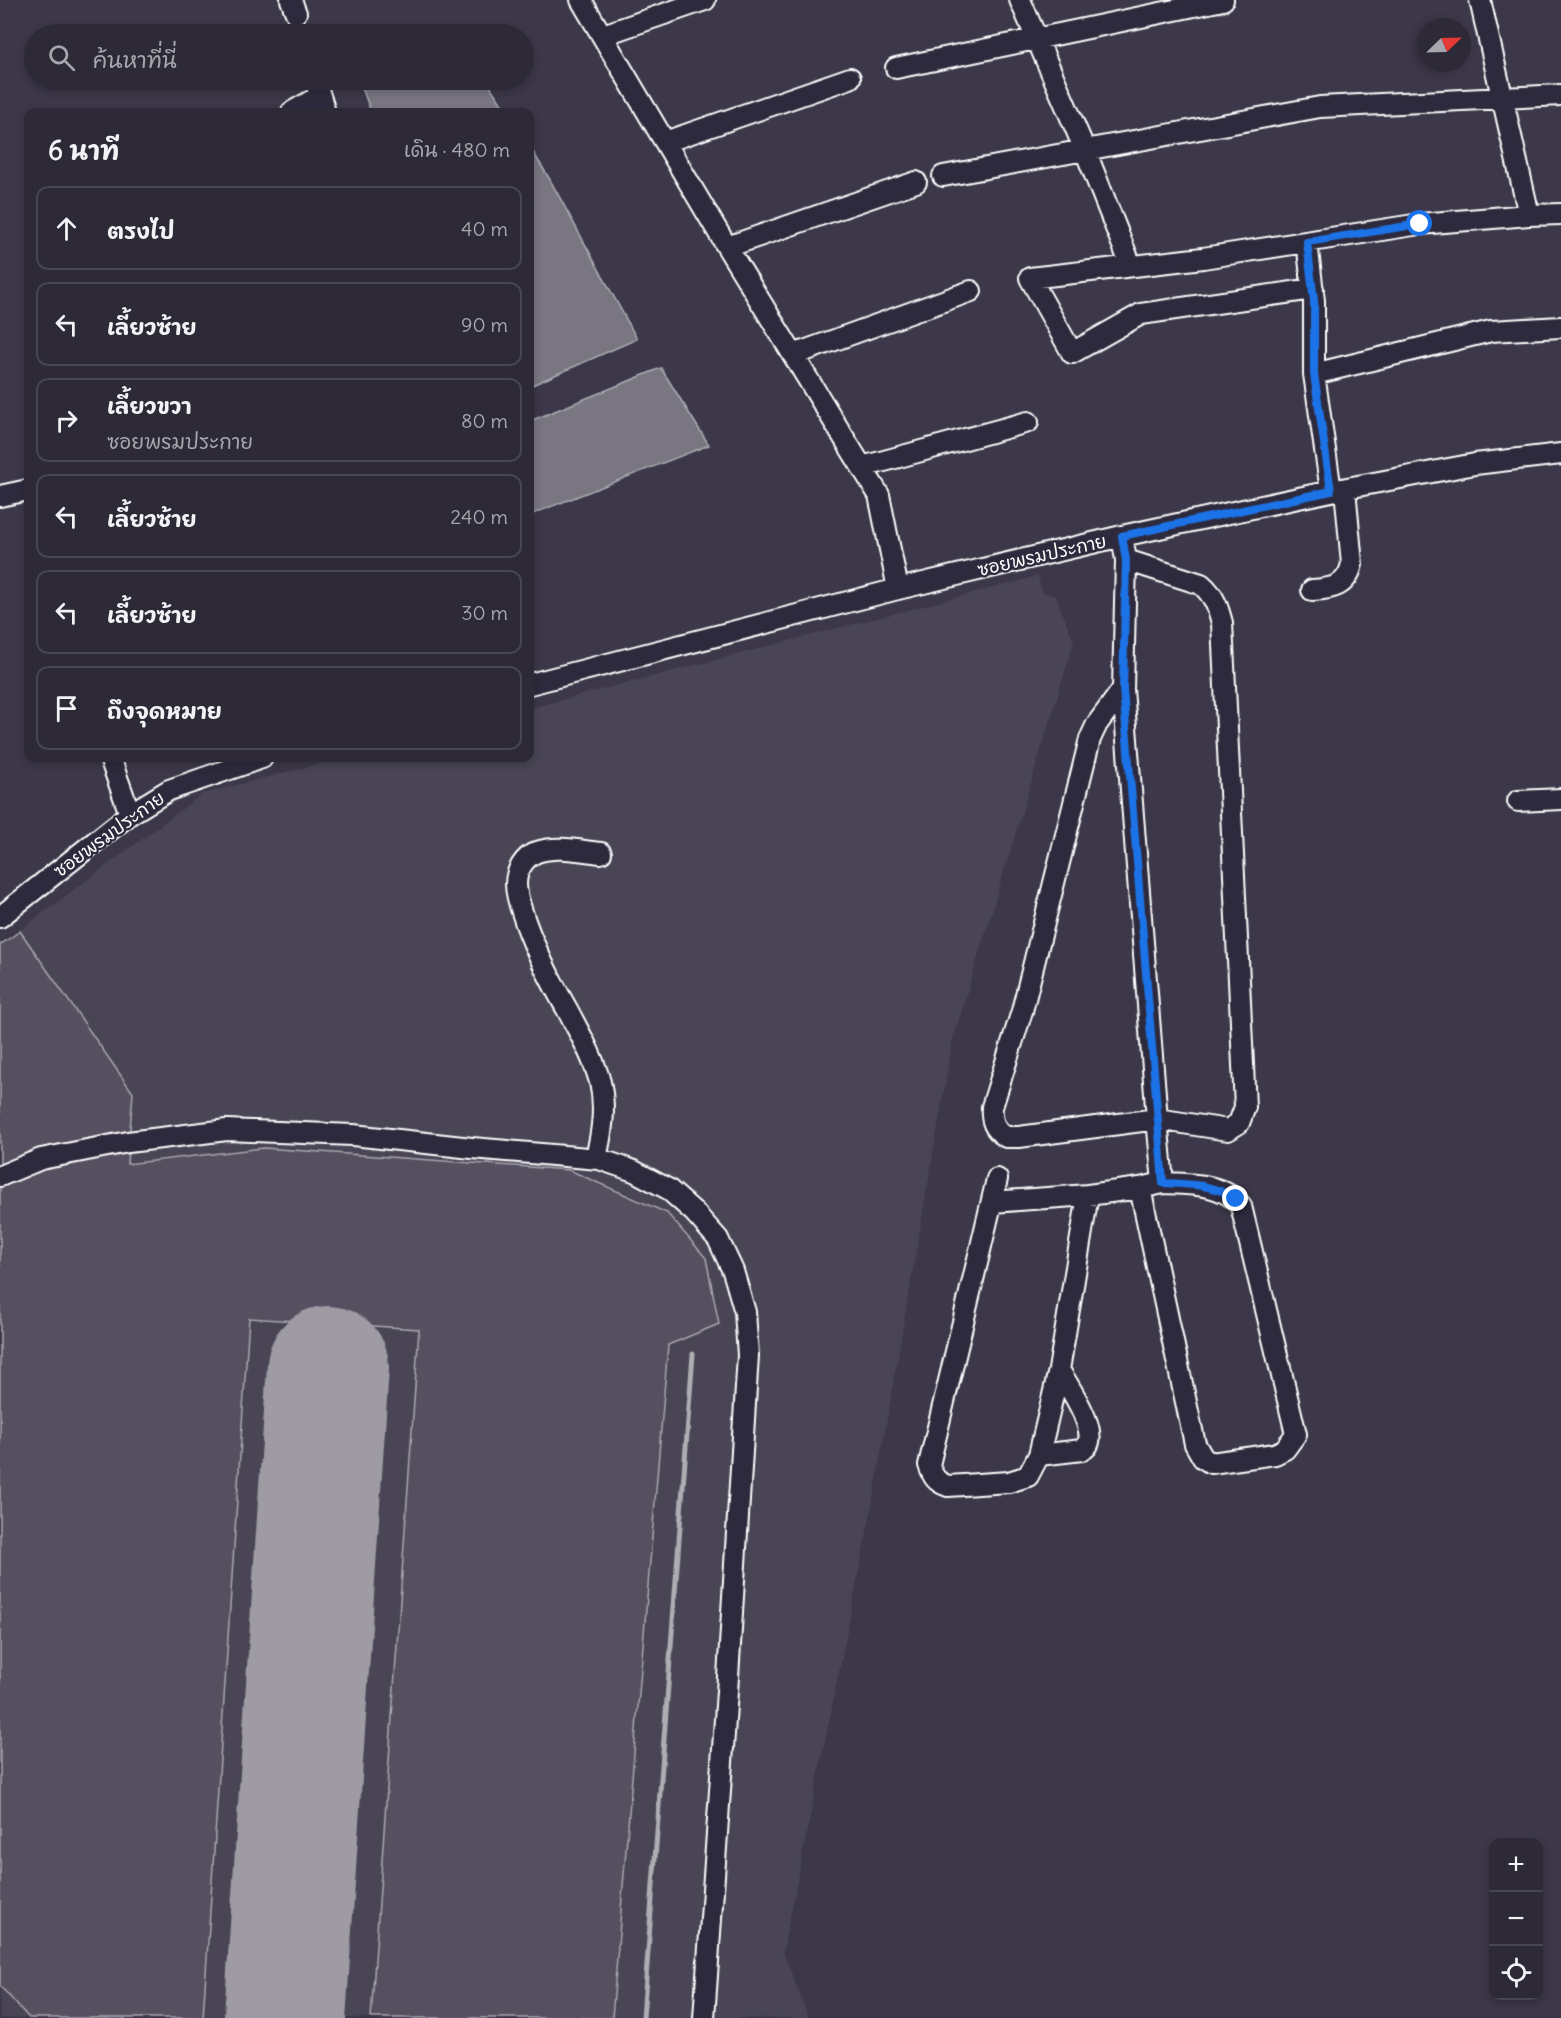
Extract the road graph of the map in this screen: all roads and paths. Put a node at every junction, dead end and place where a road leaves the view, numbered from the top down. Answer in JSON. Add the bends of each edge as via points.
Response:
{"nodes":[{"id":1,"x":581,"y":0,"type":"edge"},
{"id":2,"x":705,"y":0,"type":"edge"},
{"id":3,"x":1020,"y":0,"type":"edge"},
{"id":4,"x":1223,"y":0,"type":"edge"},
{"id":5,"x":1480,"y":0,"type":"edge"},
{"id":6,"x":603,"y":35,"type":"junction"},
{"id":7,"x":1037,"y":39,"type":"junction"},
{"id":8,"x":896,"y":68,"type":"dead end"},
{"id":9,"x":850,"y":78,"type":"dead end"},
{"id":10,"x":1561,"y":95,"type":"edge"},
{"id":11,"x":320,"y":96,"type":"edge"},
{"id":12,"x":1502,"y":98,"type":"junction"},
{"id":13,"x":299,"y":108,"type":"edge"},
{"id":14,"x":664,"y":142,"type":"junction"},
{"id":15,"x":1084,"y":150,"type":"junction"},
{"id":16,"x":943,"y":176,"type":"dead end"},
{"id":17,"x":916,"y":182,"type":"dead end"},
{"id":18,"x":1561,"y":214,"type":"edge"},
{"id":19,"x":1529,"y":215,"type":"junction"},
{"id":20,"x":1307,"y":242,"type":"junction"},
{"id":21,"x":727,"y":247,"type":"junction"},
{"id":22,"x":1131,"y":266,"type":"junction"},
{"id":23,"x":1312,"y":289,"type":"junction"},
{"id":24,"x":971,"y":291,"type":"dead end"},
{"id":25,"x":1561,"y":327,"type":"edge"},
{"id":26,"x":793,"y":355,"type":"junction"},
{"id":27,"x":1314,"y":374,"type":"junction"},
{"id":28,"x":1028,"y":422,"type":"dead end"},
{"id":29,"x":1561,"y":454,"type":"edge"},
{"id":30,"x":862,"y":467,"type":"junction"},
{"id":31,"x":1338,"y":490,"type":"junction"},
{"id":32,"x":24,"y":491,"type":"edge"},
{"id":33,"x":0,"y":496,"type":"edge"},
{"id":34,"x":1122,"y":536,"type":"junction"},
{"id":35,"x":1126,"y":560,"type":"junction"},
{"id":36,"x":898,"y":589,"type":"junction"},
{"id":37,"x":1312,"y":590,"type":"dead end"},
{"id":38,"x":534,"y":683,"type":"edge"},
{"id":39,"x":1123,"y":689,"type":"junction"},
{"id":40,"x":111,"y":762,"type":"edge"},
{"id":41,"x":239,"y":762,"type":"edge"},
{"id":42,"x":1561,"y":799,"type":"edge"},
{"id":43,"x":1518,"y":801,"type":"dead end"},
{"id":44,"x":130,"y":814,"type":"junction"},
{"id":45,"x":601,"y":853,"type":"dead end"},
{"id":46,"x":0,"y":917,"type":"edge"},
{"id":47,"x":1157,"y":1119,"type":"junction"},
{"id":48,"x":596,"y":1158,"type":"junction"},
{"id":49,"x":0,"y":1176,"type":"edge"},
{"id":50,"x":997,"y":1179,"type":"dead end"},
{"id":51,"x":1163,"y":1183,"type":"junction"},
{"id":52,"x":1140,"y":1188,"type":"junction"},
{"id":53,"x":1088,"y":1195,"type":"junction"},
{"id":54,"x":992,"y":1202,"type":"junction"},
{"id":55,"x":1059,"y":1371,"type":"junction"},
{"id":56,"x":1039,"y":1455,"type":"junction"},
{"id":57,"x":704,"y":2018,"type":"edge"}],
"edges":[{"from":1,"to":6,"type":"street"},
{"from":2,"to":6,"type":"street"},
{"from":3,"to":7,"type":"street"},
{"from":4,"to":7,"type":"street"},
{"from":5,"to":12,"type":"street"},
{"from":6,"to":14,"type":"street"},
{"from":7,"to":8,"type":"street"},
{"from":7,"to":15,"type":"street"},
{"from":9,"to":14,"type":"street"},
{"from":10,"to":12,"type":"street"},
{"from":11,"to":13,"type":"street"},
{"from":12,"to":15,"type":"street","via":[[1320,107]]},
{"from":12,"to":19,"type":"street"},
{"from":14,"to":21,"type":"street"},
{"from":15,"to":16,"type":"street"},
{"from":15,"to":22,"type":"street"},
{"from":17,"to":21,"type":"street"},
{"from":18,"to":19,"type":"street"},
{"from":19,"to":20,"type":"street","via":[[1420,224]]},
{"from":20,"to":22,"type":"street"},
{"from":20,"to":23,"type":"street"},
{"from":21,"to":26,"type":"street"},
{"from":22,"to":23,"type":"street","via":[[1030,278],[1072,353],[1141,314]]},
{"from":23,"to":27,"type":"street"},
{"from":24,"to":26,"type":"street"},
{"from":25,"to":27,"type":"street","via":[[1491,332]]},
{"from":26,"to":30,"type":"street"},
{"from":27,"to":31,"type":"street"},
{"from":28,"to":30,"type":"street"},
{"from":29,"to":31,"type":"street","name":"ซอยพรมประกาย","via":[[1475,464]]},
{"from":30,"to":36,"type":"street","via":[[879,495]]},
{"from":31,"to":34,"type":"street","name":"ซอยพรมประกาย"},
{"from":31,"to":37,"type":"street","via":[[1351,570],[1339,585]]},
{"from":32,"to":33,"type":"street"},
{"from":34,"to":35,"type":"street"},
{"from":34,"to":36,"type":"street","name":"ซอยพรมประกาย"},
{"from":35,"to":39,"type":"street"},
{"from":35,"to":47,"type":"street","via":[[1201,584],[1217,602],[1222,623],[1245,1107],[1239,1123],[1228,1130]]},
{"from":36,"to":38,"type":"street","name":"ซอยพรมประกาย"},
{"from":39,"to":47,"type":"street"},
{"from":39,"to":47,"type":"street","via":[[1090,739],[1022,1011],[991,1117],[994,1127],[1006,1137]]},
{"from":40,"to":44,"type":"street"},
{"from":41,"to":44,"type":"street","name":"ซอยพรมประกาย","via":[[169,790]]},
{"from":42,"to":43,"type":"street"},
{"from":44,"to":46,"type":"street","name":"ซอยพรมประกาย"},
{"from":45,"to":48,"type":"street","via":[[556,849],[537,852],[522,862],[516,882],[518,902],[531,938],[592,1058],[600,1082],[604,1104]]},
{"from":47,"to":51,"type":"street"},
{"from":48,"to":49,"type":"street","via":[[353,1135],[227,1130],[128,1142],[41,1159]]},
{"from":48,"to":57,"type":"street","via":[[634,1171],[668,1189],[694,1212],[718,1239],[733,1271],[744,1312],[748,1355]]},
{"from":50,"to":54,"type":"street"},
{"from":51,"to":52,"type":"street"},
{"from":51,"to":52,"type":"street","via":[[1199,1185],[1226,1192],[1241,1206],[1296,1434],[1285,1449],[1275,1454],[1211,1463],[1195,1444]]},
{"from":52,"to":53,"type":"street"},
{"from":53,"to":54,"type":"street"},
{"from":53,"to":55,"type":"street"},
{"from":54,"to":56,"type":"street","via":[[929,1465],[939,1483],[948,1486],[1009,1482],[1028,1476]]},
{"from":55,"to":56,"type":"street"},
{"from":55,"to":56,"type":"street","via":[[1084,1414],[1090,1442],[1082,1450]]}]}
